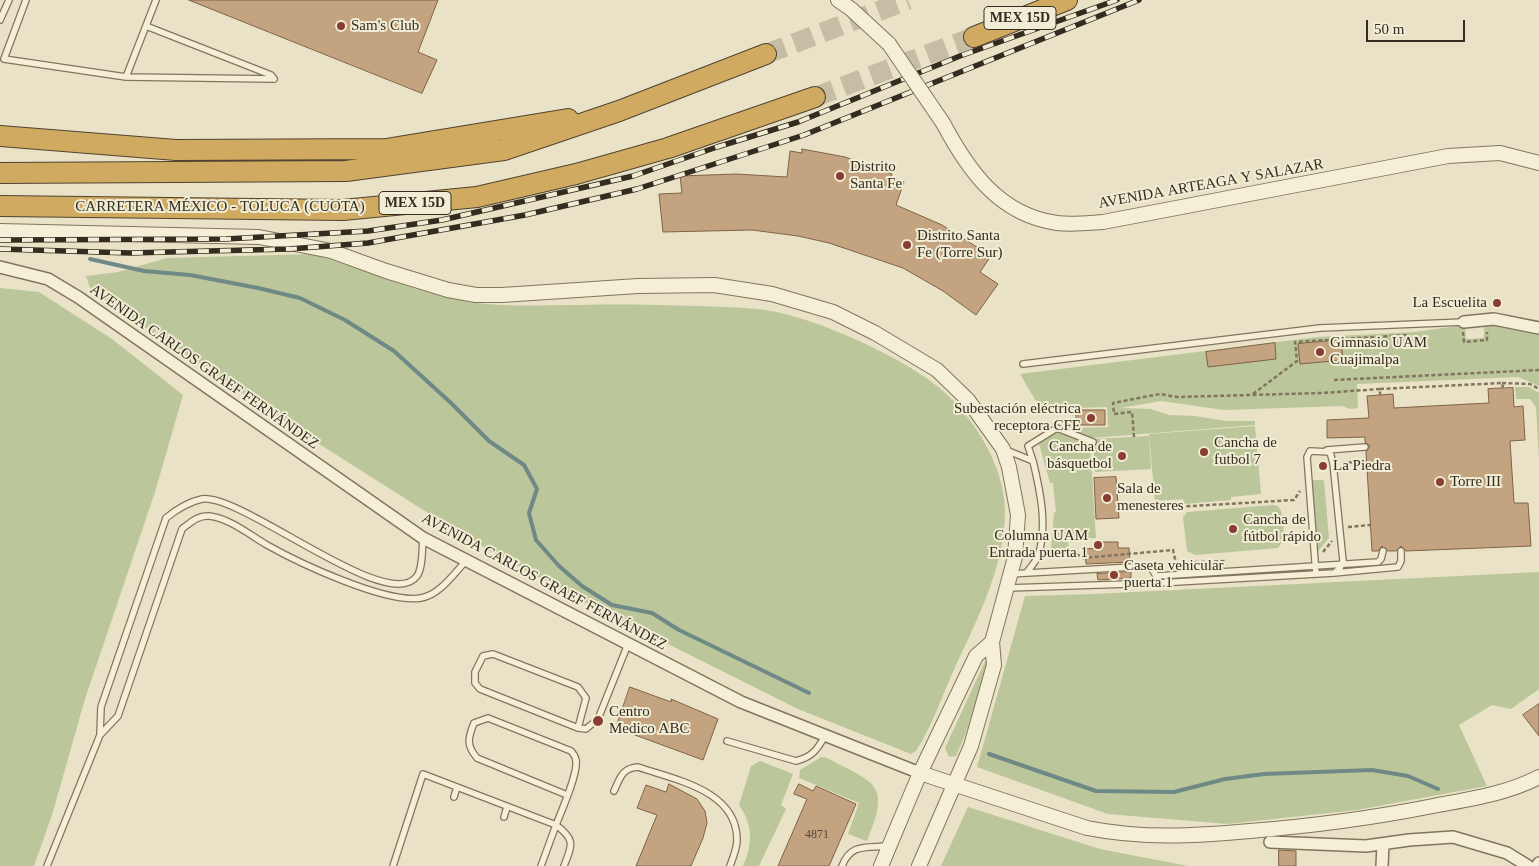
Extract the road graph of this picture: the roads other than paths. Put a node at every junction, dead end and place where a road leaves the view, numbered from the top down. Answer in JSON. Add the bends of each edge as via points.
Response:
{"nodes":[{"id":1,"x":9,"y":0,"type":"edge"},
{"id":2,"x":26,"y":0,"type":"edge"},
{"id":3,"x":156,"y":0,"type":"edge"},
{"id":4,"x":838,"y":0,"type":"edge"},
{"id":5,"x":1067,"y":0,"type":"edge"},
{"id":6,"x":850,"y":4,"type":"edge"},
{"id":7,"x":0,"y":20,"type":"edge"},
{"id":8,"x":146,"y":26,"type":"junction"},
{"id":9,"x":974,"y":37,"type":"tunnel mouth"},
{"id":10,"x":766,"y":54,"type":"tunnel mouth"},
{"id":11,"x":126,"y":77,"type":"junction"},
{"id":12,"x":815,"y":97,"type":"tunnel mouth"},
{"id":13,"x":620,"y":111,"type":"junction"},
{"id":14,"x":0,"y":136,"type":"edge"},
{"id":15,"x":1539,"y":163,"type":"edge"},
{"id":16,"x":0,"y":173,"type":"edge"},
{"id":17,"x":0,"y":206,"type":"edge"},
{"id":18,"x":0,"y":231,"type":"edge"},
{"id":19,"x":0,"y":267,"type":"edge"},
{"id":20,"x":1463,"y":325,"type":"joint"},
{"id":21,"x":1539,"y":328,"type":"edge"},
{"id":22,"x":1023,"y":364,"type":"dead end"},
{"id":23,"x":1093,"y":442,"type":"dead end"},
{"id":24,"x":1365,"y":448,"type":"dead end"},
{"id":25,"x":1003,"y":449,"type":"junction"},
{"id":26,"x":1320,"y":450,"type":"junction"},
{"id":27,"x":1033,"y":461,"type":"junction"},
{"id":28,"x":423,"y":538,"type":"junction"},
{"id":29,"x":1383,"y":551,"type":"dead end"},
{"id":30,"x":1401,"y":551,"type":"dead end"},
{"id":31,"x":467,"y":560,"type":"junction"},
{"id":32,"x":1342,"y":565,"type":"junction"},
{"id":33,"x":1315,"y":566,"type":"junction"},
{"id":34,"x":1027,"y":572,"type":"junction"},
{"id":35,"x":1334,"y":573,"type":"junction"},
{"id":36,"x":1010,"y":574,"type":"junction"},
{"id":37,"x":1316,"y":574,"type":"junction"},
{"id":38,"x":1157,"y":576,"type":"junction"},
{"id":39,"x":1159,"y":584,"type":"junction"},
{"id":40,"x":1006,"y":588,"type":"junction"},
{"id":41,"x":992,"y":642,"type":"junction"},
{"id":42,"x":628,"y":644,"type":"junction"},
{"id":43,"x":578,"y":728,"type":"junction"},
{"id":44,"x":100,"y":736,"type":"junction"},
{"id":45,"x":825,"y":736,"type":"junction"},
{"id":46,"x":727,"y":741,"type":"dead end"},
{"id":47,"x":920,"y":772,"type":"junction"},
{"id":48,"x":1539,"y":777,"type":"edge"},
{"id":49,"x":955,"y":785,"type":"junction"},
{"id":50,"x":457,"y":787,"type":"junction"},
{"id":51,"x":614,"y":791,"type":"dead end"},
{"id":52,"x":567,"y":795,"type":"junction"},
{"id":53,"x":454,"y":797,"type":"dead end"},
{"id":54,"x":507,"y":807,"type":"junction"},
{"id":55,"x":504,"y":817,"type":"dead end"},
{"id":56,"x":556,"y":825,"type":"junction"},
{"id":57,"x":1270,"y":842,"type":"dead end"},
{"id":58,"x":1383,"y":844,"type":"junction"},
{"id":59,"x":890,"y":846,"type":"junction"},
{"id":60,"x":47,"y":866,"type":"edge"},
{"id":61,"x":393,"y":866,"type":"edge"},
{"id":62,"x":541,"y":866,"type":"edge"},
{"id":63,"x":564,"y":866,"type":"edge"},
{"id":64,"x":730,"y":866,"type":"edge"},
{"id":65,"x":842,"y":866,"type":"edge"},
{"id":66,"x":881,"y":866,"type":"edge"},
{"id":67,"x":920,"y":866,"type":"edge"},
{"id":68,"x":1382,"y":866,"type":"edge"},
{"id":69,"x":1528,"y":866,"type":"edge"}],
"edges":[{"from":1,"to":7,"type":"lane"},
{"from":2,"to":11,"type":"lane","via":[[4,59]]},
{"from":3,"to":8,"type":"lane"},
{"from":4,"to":6,"type":"street","name":"AVENIDA ARTEAGA Y SALAZAR"},
{"from":5,"to":9,"type":"highway","number":"MEX 15D"},
{"from":6,"to":15,"type":"street","name":"AVENIDA ARTEAGA Y SALAZAR","bridge":true,"via":[[890,44],[944,123],[974,175],[998,199],[1024,213],[1057,223],[1103,222],[1448,156],[1500,153]]},
{"from":8,"to":11,"type":"lane"},
{"from":8,"to":11,"type":"lane","via":[[271,74],[274,79]]},
{"from":10,"to":13,"type":"highway"},
{"from":12,"to":17,"type":"highway","name":"CARRETERA MÉXICO - TOLUCA (CUOTA)","number":"MEX 15D","via":[[668,148],[477,197],[343,210]]},
{"from":13,"to":14,"type":"highway","via":[[386,148],[176,150]]},
{"from":13,"to":16,"type":"highway","via":[[504,150],[346,171]]},
{"from":18,"to":25,"type":"street","via":[[259,237],[331,251],[439,288],[476,295],[714,285],[772,294],[833,312],[937,370],[968,400]]},
{"from":19,"to":28,"type":"street","name":"AVENIDA CARLOS GRAEF FERNÁNDEZ","via":[[48,279],[78,298]]},
{"from":20,"to":21,"type":"street","via":[[1494,319]]},
{"from":20,"to":22,"type":"lane","via":[[1320,328]]},
{"from":23,"to":27,"type":"lane","via":[[1056,428],[1028,446]]},
{"from":24,"to":26,"type":"lane"},
{"from":25,"to":27,"type":"lane"},
{"from":25,"to":36,"type":"street","via":[[1018,515]]},
{"from":26,"to":32,"type":"lane","via":[[1330,452],[1333,463]]},
{"from":26,"to":33,"type":"lane","via":[[1308,453]]},
{"from":27,"to":34,"type":"lane","via":[[1042,502],[1042,534],[1038,556]]},
{"from":28,"to":31,"type":"street","name":"AVENIDA CARLOS GRAEF FERNÁNDEZ"},
{"from":28,"to":44,"type":"lane","via":[[418,575],[410,582],[396,585],[345,566],[229,504],[204,499],[180,506],[166,518],[101,707]]},
{"from":29,"to":32,"type":"lane","via":[[1378,562]]},
{"from":30,"to":35,"type":"lane","via":[[1398,567]]},
{"from":31,"to":42,"type":"street","name":"AVENIDA CARLOS GRAEF FERNÁNDEZ"},
{"from":31,"to":44,"type":"lane","via":[[438,591],[421,598],[394,597],[292,559],[231,524],[208,516],[193,520],[182,529],[118,716]]},
{"from":32,"to":33,"type":"lane"},
{"from":32,"to":35,"type":"lane"},
{"from":33,"to":37,"type":"lane"},
{"from":33,"to":38,"type":"lane"},
{"from":34,"to":36,"type":"lane"},
{"from":34,"to":38,"type":"lane","via":[[1150,566]]},
{"from":35,"to":37,"type":"lane"},
{"from":36,"to":40,"type":"street"},
{"from":37,"to":39,"type":"lane"},
{"from":38,"to":39,"type":"lane"},
{"from":39,"to":40,"type":"lane"},
{"from":40,"to":41,"type":"street"},
{"from":41,"to":47,"type":"street","via":[[976,656]]},
{"from":41,"to":49,"type":"street","via":[[994,665],[971,746]]},
{"from":42,"to":43,"type":"lane","via":[[598,718],[586,729]]},
{"from":42,"to":45,"type":"street","name":"AVENIDA CARLOS GRAEF FERNÁNDEZ","via":[[740,702]]},
{"from":43,"to":43,"type":"lane","via":[[480,689],[475,683],[475,672],[483,656],[493,654],[578,687],[586,698]]},
{"from":44,"to":60,"type":"lane"},
{"from":45,"to":46,"type":"lane","via":[[814,754],[796,761]]},
{"from":45,"to":47,"type":"street","name":"AVENIDA CARLOS GRAEF FERNÁNDEZ"},
{"from":47,"to":49,"type":"street"},
{"from":47,"to":59,"type":"street"},
{"from":48,"to":49,"type":"street","via":[[1522,786],[1376,818],[1279,829],[1153,836],[1088,828]]},
{"from":49,"to":67,"type":"street"},
{"from":50,"to":53,"type":"lane"},
{"from":50,"to":54,"type":"lane"},
{"from":50,"to":61,"type":"lane","via":[[423,774]]},
{"from":51,"to":64,"type":"lane","via":[[622,772],[638,767],[718,799],[728,809],[735,826],[737,841]]},
{"from":52,"to":52,"type":"lane","via":[[577,763],[571,751],[488,718],[474,723],[467,741],[477,758]]},
{"from":52,"to":56,"type":"lane"},
{"from":54,"to":55,"type":"lane"},
{"from":54,"to":56,"type":"lane"},
{"from":56,"to":62,"type":"lane"},
{"from":56,"to":63,"type":"lane","via":[[571,840]]},
{"from":57,"to":58,"type":"street","via":[[1332,846]]},
{"from":58,"to":68,"type":"street"},
{"from":58,"to":69,"type":"street","via":[[1454,837],[1507,853]]},
{"from":59,"to":65,"type":"lane","via":[[855,849],[846,855]]},
{"from":59,"to":66,"type":"street"}]}
